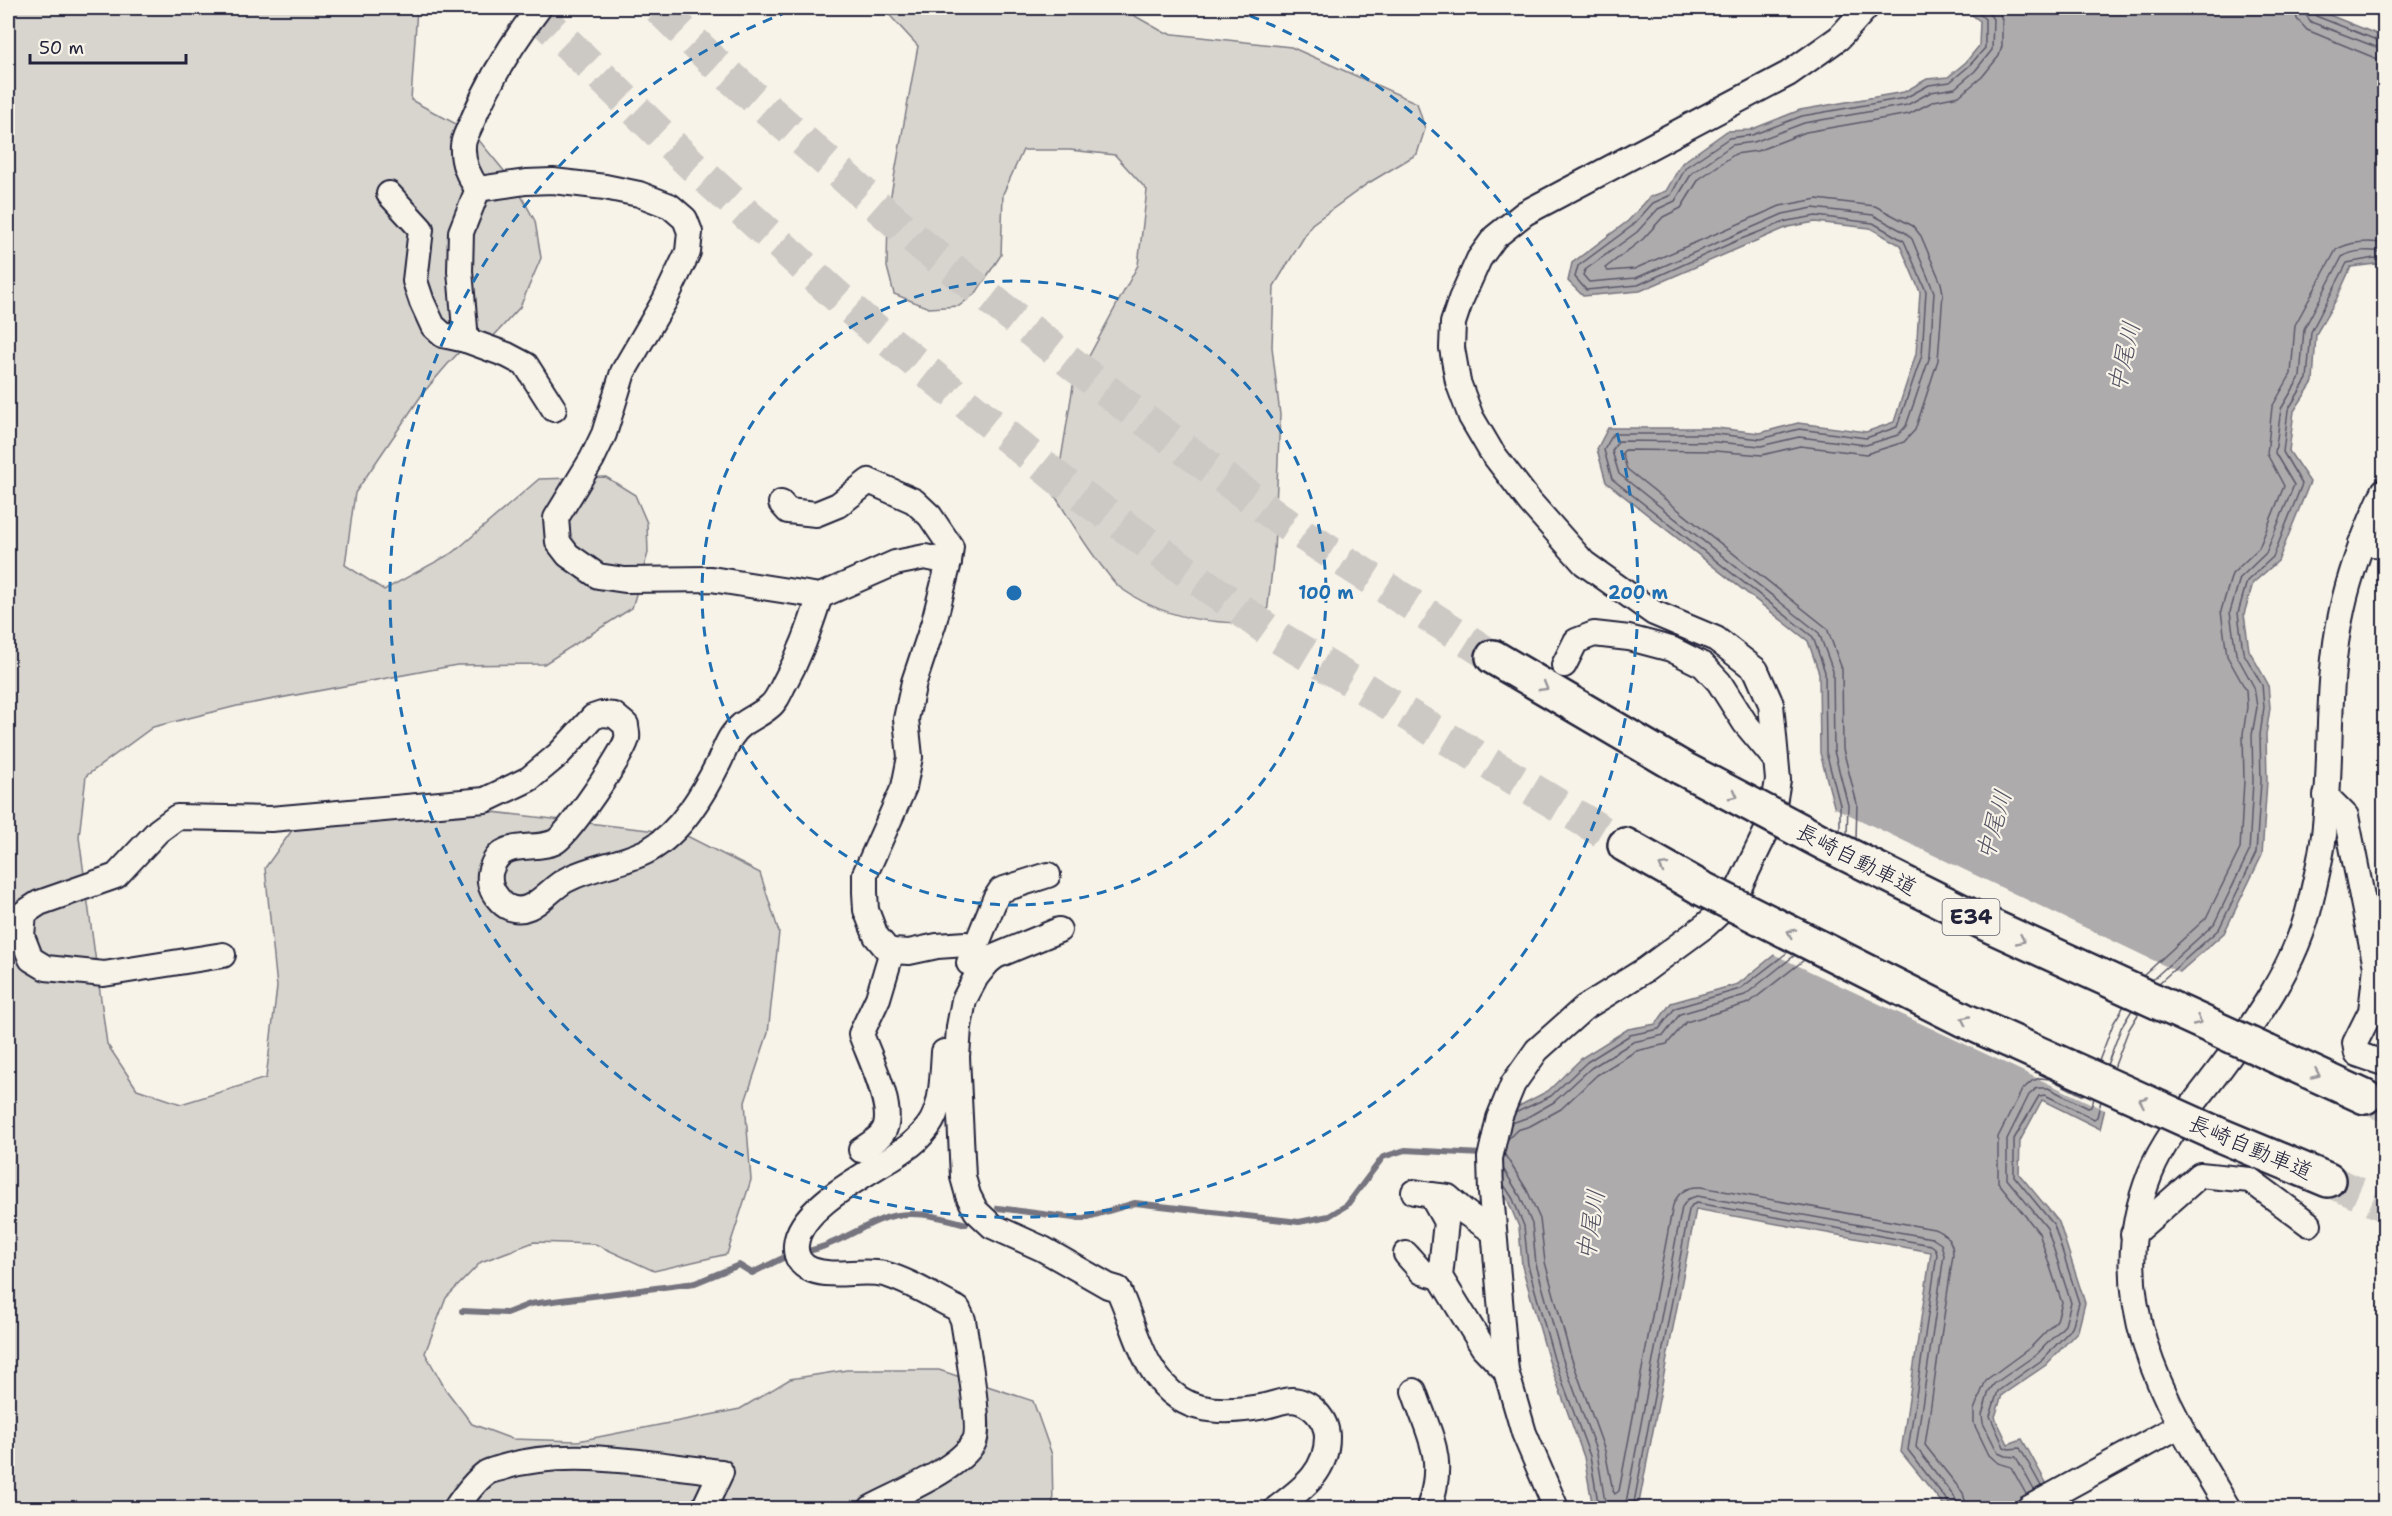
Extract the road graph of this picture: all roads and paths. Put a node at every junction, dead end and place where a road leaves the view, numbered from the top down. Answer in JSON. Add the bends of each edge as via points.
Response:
{"nodes":[{"id":1,"x":539,"y":8,"type":"edge"},
{"id":2,"x":1866,"y":8,"type":"edge"},
{"id":3,"x":478,"y":189,"type":"junction"},
{"id":4,"x":389,"y":194,"type":"dead end"},
{"id":5,"x":466,"y":340,"type":"junction"},
{"id":6,"x":554,"y":409,"type":"dead end"},
{"id":7,"x":2385,"y":491,"type":"edge"},
{"id":8,"x":781,"y":503,"type":"dead end"},
{"id":9,"x":2361,"y":543,"type":"junction"},
{"id":10,"x":2385,"y":545,"type":"edge"},
{"id":11,"x":949,"y":562,"type":"junction"},
{"id":12,"x":820,"y":596,"type":"junction"},
{"id":13,"x":1493,"y":657,"type":"tunnel mouth"},
{"id":14,"x":1564,"y":665,"type":"dead end"},
{"id":15,"x":1776,"y":760,"type":"junction"},
{"id":16,"x":2326,"y":796,"type":"junction"},
{"id":17,"x":1625,"y":845,"type":"tunnel mouth"},
{"id":18,"x":1048,"y":875,"type":"dead end"},
{"id":19,"x":1059,"y":930,"type":"dead end"},
{"id":20,"x":892,"y":951,"type":"junction"},
{"id":21,"x":222,"y":955,"type":"dead end"},
{"id":22,"x":981,"y":956,"type":"junction"},
{"id":23,"x":2385,"y":1057,"type":"edge"},
{"id":24,"x":2365,"y":1097,"type":"tunnel mouth"},
{"id":25,"x":861,"y":1150,"type":"dead end"},
{"id":26,"x":2328,"y":1180,"type":"tunnel mouth"},
{"id":27,"x":2310,"y":1224,"type":"dead end"},
{"id":28,"x":1494,"y":1232,"type":"junction"},
{"id":29,"x":2133,"y":1234,"type":"junction"},
{"id":30,"x":1406,"y":1254,"type":"dead end"},
{"id":31,"x":1440,"y":1277,"type":"junction"},
{"id":32,"x":1506,"y":1371,"type":"junction"},
{"id":33,"x":1414,"y":1391,"type":"dead end"},
{"id":34,"x":2179,"y":1426,"type":"junction"},
{"id":35,"x":456,"y":1509,"type":"edge"},
{"id":36,"x":704,"y":1509,"type":"edge"},
{"id":37,"x":871,"y":1509,"type":"edge"},
{"id":38,"x":1277,"y":1509,"type":"edge"},
{"id":39,"x":1429,"y":1509,"type":"edge"},
{"id":40,"x":1556,"y":1509,"type":"edge"},
{"id":41,"x":2029,"y":1509,"type":"edge"},
{"id":42,"x":2228,"y":1509,"type":"edge"}],
"edges":[{"from":1,"to":3,"type":"street","via":[[484,92],[463,144],[464,163]]},
{"from":2,"to":15,"type":"street","via":[[1839,38],[1788,74],[1525,213],[1495,237],[1479,259],[1453,323],[1452,348],[1458,382],[1471,417],[1491,451],[1584,563],[1654,613],[1716,639],[1756,670],[1771,704]]},
{"from":3,"to":5,"type":"street","via":[[461,232]]},
{"from":3,"to":12,"type":"street","via":[[553,181],[605,187],[670,206],[685,219],[690,232],[688,252],[623,372],[604,435],[556,518],[558,542],[568,555],[598,576],[625,580],[711,579]]},
{"from":4,"to":5,"type":"street","via":[[421,229],[415,281],[433,326],[443,335]]},
{"from":5,"to":6,"type":"street","via":[[526,365]]},
{"from":7,"to":9,"type":"street"},
{"from":8,"to":11,"type":"street","via":[[788,511],[816,514],[838,505],[869,482],[914,501],[930,516],[951,547]]},
{"from":9,"to":10,"type":"street"},
{"from":9,"to":16,"type":"street","via":[[2341,612],[2332,682]]},
{"from":11,"to":12,"type":"street","via":[[925,556],[895,563]]},
{"from":11,"to":20,"type":"street","via":[[906,719],[910,757],[904,787],[865,874],[866,910],[876,936]]},
{"from":12,"to":21,"type":"street","via":[[802,651],[778,695],[770,707],[739,725],[705,788],[668,837],[627,860],[568,879],[528,909],[504,905],[492,890],[489,874],[494,861],[502,852],[523,845],[556,842],[566,833],[613,767],[627,739],[626,725],[614,715],[592,717],[559,754],[529,779],[485,800],[271,819],[177,817],[158,831],[116,876],[39,903],[24,913],[21,936],[31,959],[46,968],[104,974]]},
{"from":13,"to":24,"type":"highway","name":"長崎自動車道","number":"E34","one_way":true,"bridge":true,"via":[[1682,768],[1826,844],[1991,927]]},
{"from":14,"to":15,"type":"street","via":[[1576,641],[1594,634],[1671,649],[1703,665]]},
{"from":15,"to":28,"type":"street","via":[[1778,780],[1771,822],[1733,900],[1663,957],[1584,1008],[1537,1050],[1513,1084],[1499,1118],[1490,1158]]},
{"from":16,"to":23,"type":"street","via":[[2346,816],[2376,967],[2370,1011],[2355,1043],[2357,1054],[2380,1062]]},
{"from":16,"to":29,"type":"street","via":[[2324,836],[2297,944],[2270,998],[2171,1134],[2150,1175]]},
{"from":26,"to":17,"type":"highway","name":"長崎自動車道","one_way":true,"bridge":true,"via":[[1964,1020],[1701,888]]},
{"from":18,"to":22,"type":"street","via":[[1001,890],[995,899]]},
{"from":19,"to":22,"type":"street","via":[[996,956]]},
{"from":20,"to":22,"type":"street","via":[[966,944]]},
{"from":20,"to":25,"type":"street","via":[[878,998],[861,1034],[888,1116],[883,1133]]},
{"from":22,"to":37,"type":"street","via":[[952,998],[936,1112],[928,1127],[908,1148],[825,1203],[802,1225],[796,1239],[798,1260],[813,1270],[883,1274],[958,1309],[963,1320],[977,1422],[975,1441],[955,1463]]},
{"from":22,"to":38,"type":"street","via":[[964,1000],[957,1058],[963,1177],[976,1211],[992,1226],[1118,1289],[1154,1375],[1183,1401],[1208,1409],[1266,1406],[1291,1400],[1312,1408],[1322,1419],[1327,1434],[1322,1465],[1310,1482]]},
{"from":27,"to":29,"type":"street","via":[[2250,1180],[2200,1175]]},
{"from":28,"to":31,"type":"street","via":[[1448,1197],[1423,1193],[1446,1222]]},
{"from":28,"to":32,"type":"street"},
{"from":29,"to":34,"type":"street","via":[[2135,1307],[2143,1342]]},
{"from":30,"to":31,"type":"street","via":[[1422,1272]]},
{"from":31,"to":32,"type":"street","via":[[1483,1347]]},
{"from":32,"to":40,"type":"street","via":[[1524,1433]]},
{"from":33,"to":39,"type":"street","via":[[1436,1454],[1438,1471]]},
{"from":34,"to":41,"type":"street"},
{"from":34,"to":42,"type":"street"},
{"from":35,"to":36,"type":"street","via":[[487,1472],[556,1458],[721,1472]]}]}
